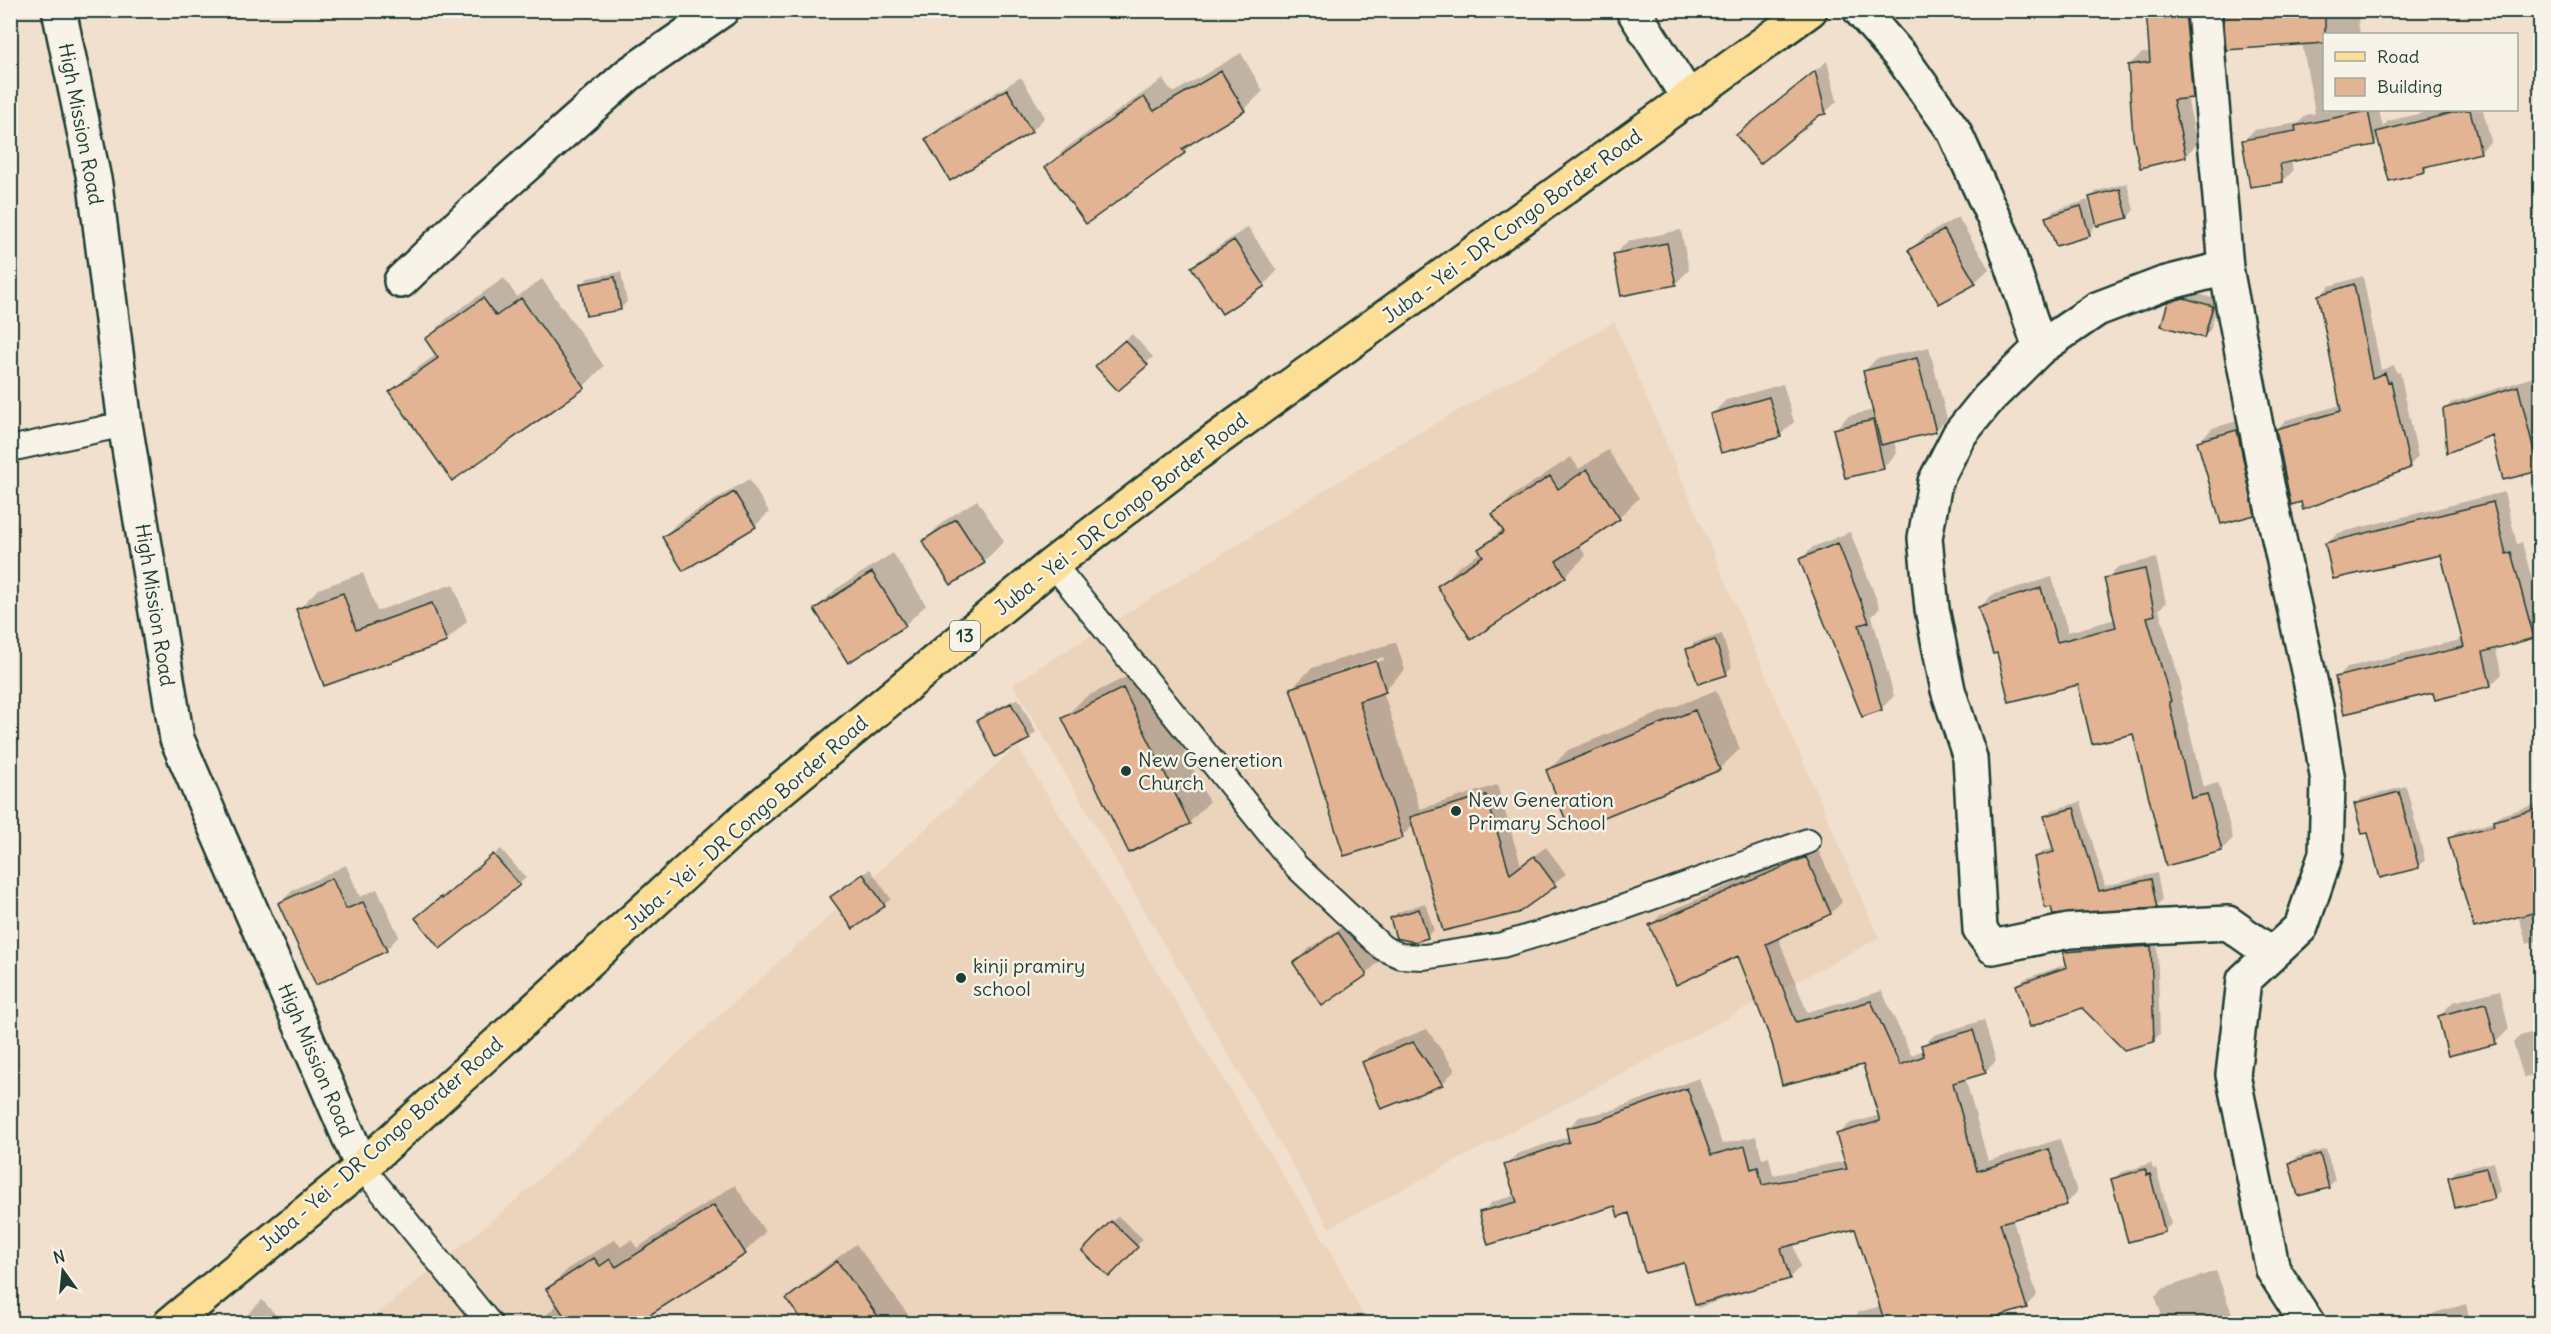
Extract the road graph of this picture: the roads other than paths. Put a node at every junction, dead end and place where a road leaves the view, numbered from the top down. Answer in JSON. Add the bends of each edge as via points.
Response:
{"nodes":[{"id":1,"x":59,"y":10,"type":"edge"},
{"id":2,"x":722,"y":10,"type":"edge"},
{"id":3,"x":1633,"y":10,"type":"edge"},
{"id":4,"x":1810,"y":10,"type":"edge"},
{"id":5,"x":1860,"y":10,"type":"edge"},
{"id":6,"x":2204,"y":10,"type":"edge"},
{"id":7,"x":1689,"y":99,"type":"junction"},
{"id":8,"x":2226,"y":268,"type":"junction"},
{"id":9,"x":401,"y":281,"type":"dead end"},
{"id":10,"x":2040,"y":348,"type":"junction"},
{"id":11,"x":125,"y":424,"type":"junction"},
{"id":12,"x":10,"y":449,"type":"edge"},
{"id":13,"x":1053,"y":564,"type":"junction"},
{"id":14,"x":1808,"y":841,"type":"dead end"},
{"id":15,"x":2272,"y":954,"type":"junction"},
{"id":16,"x":362,"y":1167,"type":"junction"},
{"id":17,"x":170,"y":1323,"type":"edge"},
{"id":18,"x":490,"y":1323,"type":"edge"},
{"id":19,"x":2307,"y":1323,"type":"edge"}],
"edges":[{"from":1,"to":11,"type":"street","name":"High Mission Road","via":[[95,184]]},
{"from":2,"to":9,"type":"street","via":[[629,75]]},
{"from":3,"to":7,"type":"street"},
{"from":4,"to":7,"type":"main road","name":"Juba - Yei - DR Congo Border Road","number":"13"},
{"from":5,"to":10,"type":"street","via":[[1902,58],[1954,131],[2003,238]]},
{"from":6,"to":8,"type":"street"},
{"from":7,"to":13,"type":"main road","name":"Juba - Yei - DR Congo Border Road","number":"13","via":[[1192,457]]},
{"from":8,"to":10,"type":"street","via":[[2163,284],[2097,309]]},
{"from":8,"to":15,"type":"street","via":[[2328,782],[2326,854],[2301,927]]},
{"from":10,"to":15,"type":"street","via":[[1989,398],[1959,435],[1935,482],[1925,538],[1932,609],[1948,690],[1970,758],[1980,930],[1993,948],[2069,931],[2228,923]]},
{"from":11,"to":12,"type":"lane"},
{"from":11,"to":16,"type":"street","name":"High Mission Road","via":[[177,739]]},
{"from":13,"to":14,"type":"lane","via":[[1296,866],[1383,948],[1401,956],[1424,957],[1502,945],[1605,914]]},
{"from":13,"to":16,"type":"main road","name":"Juba - Yei - DR Congo Border Road","number":"13","via":[[741,822]]},
{"from":15,"to":19,"type":"street","via":[[2244,981],[2233,1075],[2273,1270]]},
{"from":16,"to":17,"type":"main road","name":"Juba - Yei - DR Congo Border Road","number":"13"},
{"from":16,"to":18,"type":"lane"}]}
